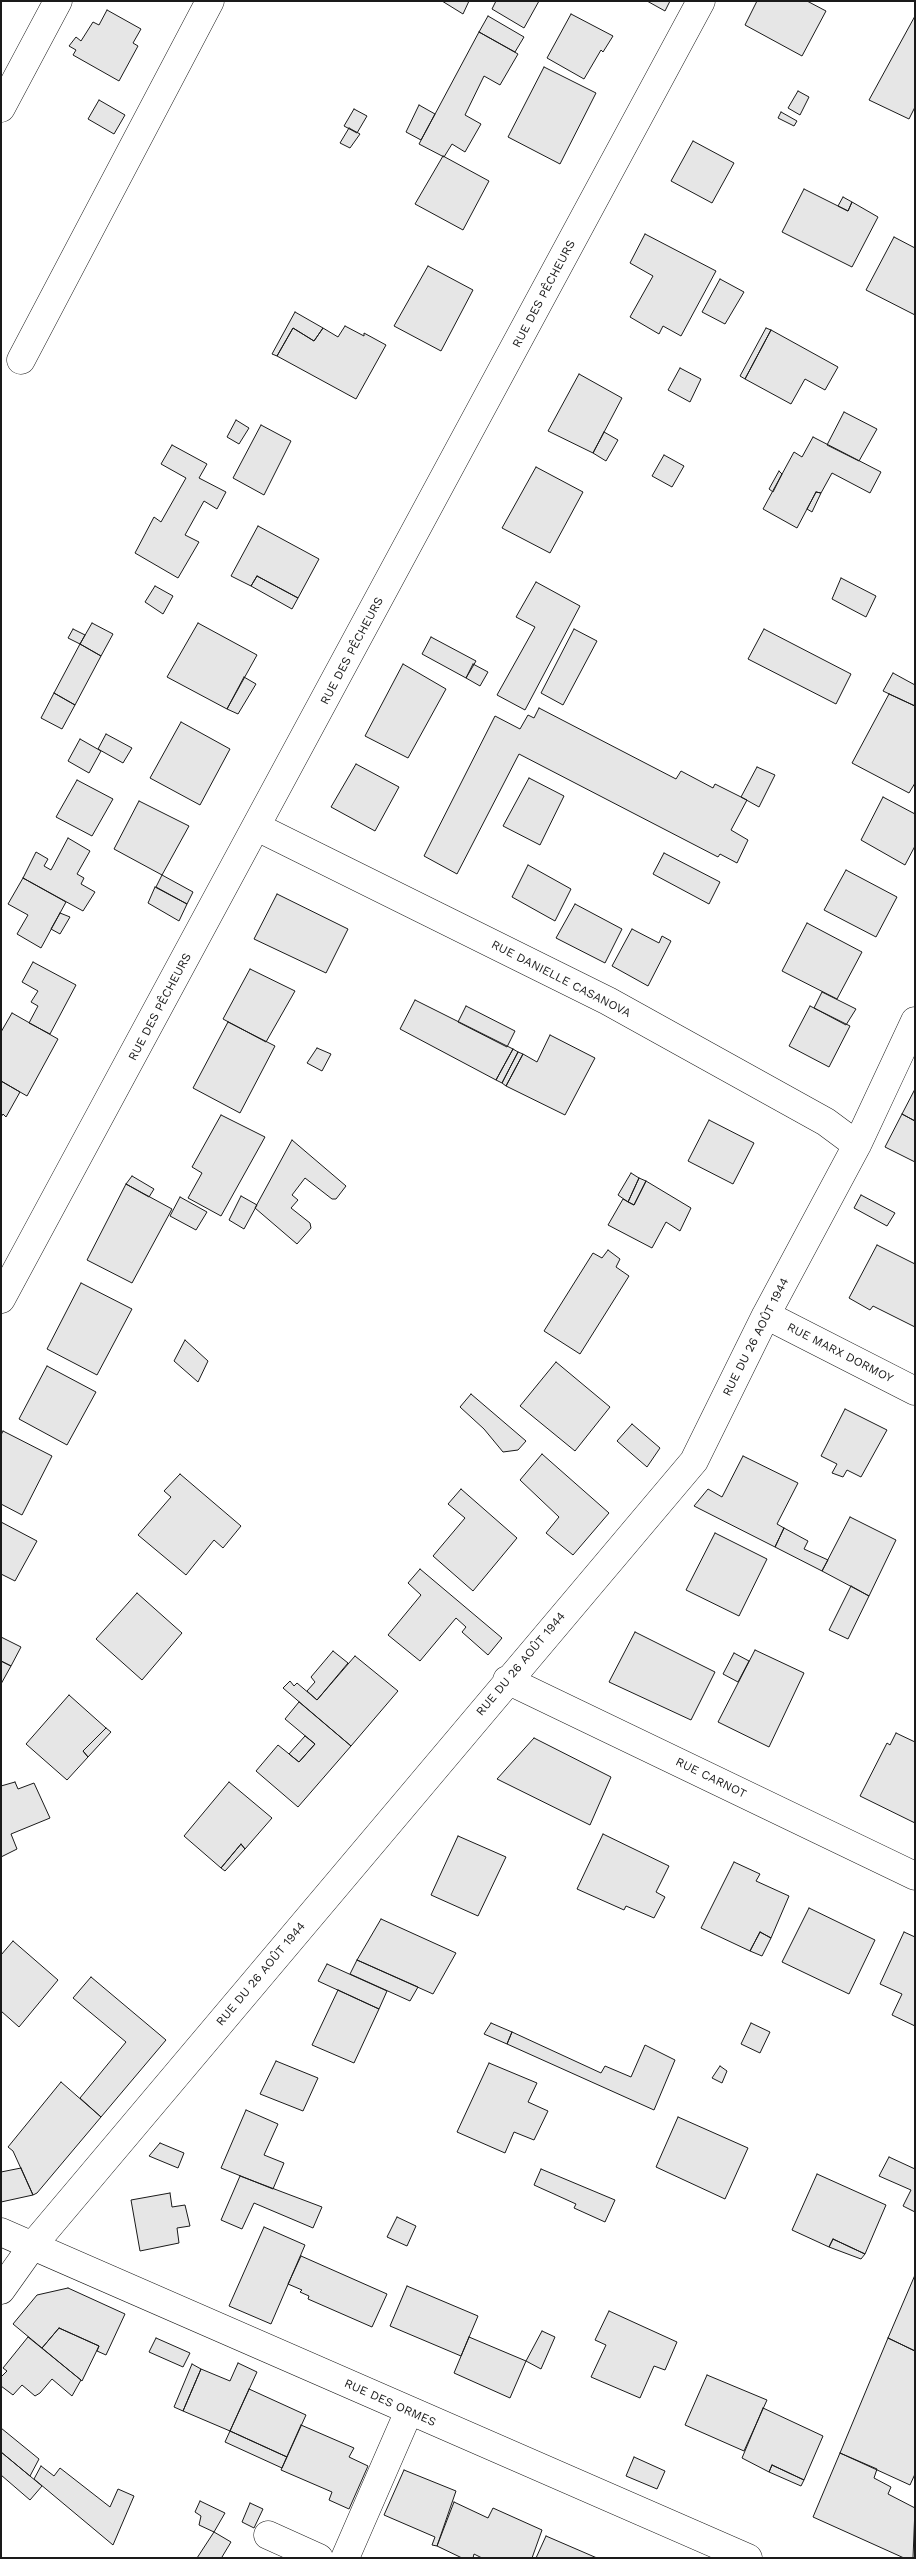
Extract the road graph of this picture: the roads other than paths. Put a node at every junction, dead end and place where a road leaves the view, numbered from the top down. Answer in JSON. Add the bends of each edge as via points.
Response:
{"nodes":[{"id":1,"x":58,"y":1,"type":"edge"},
{"id":2,"x":210,"y":1,"type":"edge"},
{"id":3,"x":701,"y":1,"type":"edge"},
{"id":4,"x":1,"y":108,"type":"edge"},
{"id":5,"x":21,"y":360,"type":"dead end"},
{"id":6,"x":258,"y":827,"type":"junction"},
{"id":7,"x":915,"y":1021,"type":"edge"},
{"id":8,"x":857,"y":1145,"type":"junction"},
{"id":9,"x":1,"y":1299,"type":"edge"},
{"id":10,"x":766,"y":1315,"type":"junction"},
{"id":11,"x":915,"y":1391,"type":"edge"},
{"id":12,"x":508,"y":1680,"type":"junction"},
{"id":13,"x":915,"y":1876,"type":"edge"},
{"id":14,"x":1,"y":2232,"type":"edge"},
{"id":15,"x":33,"y":2245,"type":"junction"},
{"id":16,"x":1,"y":2290,"type":"edge"},
{"id":17,"x":409,"y":2411,"type":"junction"},
{"id":18,"x":268,"y":2535,"type":"dead end"},
{"id":19,"x":319,"y":2558,"type":"edge"},
{"id":20,"x":345,"y":2558,"type":"edge"},
{"id":21,"x":748,"y":2558,"type":"edge"}],
"edges":[{"from":1,"to":4,"type":"street"},
{"from":2,"to":5,"type":"street"},
{"from":3,"to":6,"type":"street","name":"RUE DES PÊCHEURS"},
{"from":6,"to":8,"type":"street","name":"RUE DANIELLE CASANOVA","via":[[608,1001],[826,1122]]},
{"from":6,"to":9,"type":"street","name":"RUE DES PÊCHEURS"},
{"from":7,"to":8,"type":"street","name":"RUE DU 26 AOÛT 1944"},
{"from":8,"to":10,"type":"street","name":"RUE DU 26 AOÛT 1944"},
{"from":10,"to":11,"type":"street","name":"RUE MARX DORMOY"},
{"from":10,"to":12,"type":"street","name":"RUE DU 26 AOÛT 1944","via":[[694,1461]]},
{"from":12,"to":13,"type":"street","name":"RUE CARNOT"},
{"from":12,"to":15,"type":"street","name":"RUE DU 26 AOÛT 1944"},
{"from":14,"to":15,"type":"street","name":"RUE DES ORMES"},
{"from":15,"to":16,"type":"street","name":"RUE DU 26 AOÛT 1944"},
{"from":15,"to":17,"type":"street","name":"RUE DES ORMES"},
{"from":17,"to":20,"type":"street"},
{"from":17,"to":21,"type":"street","name":"RUE DES ORMES"},
{"from":18,"to":19,"type":"street"}]}
